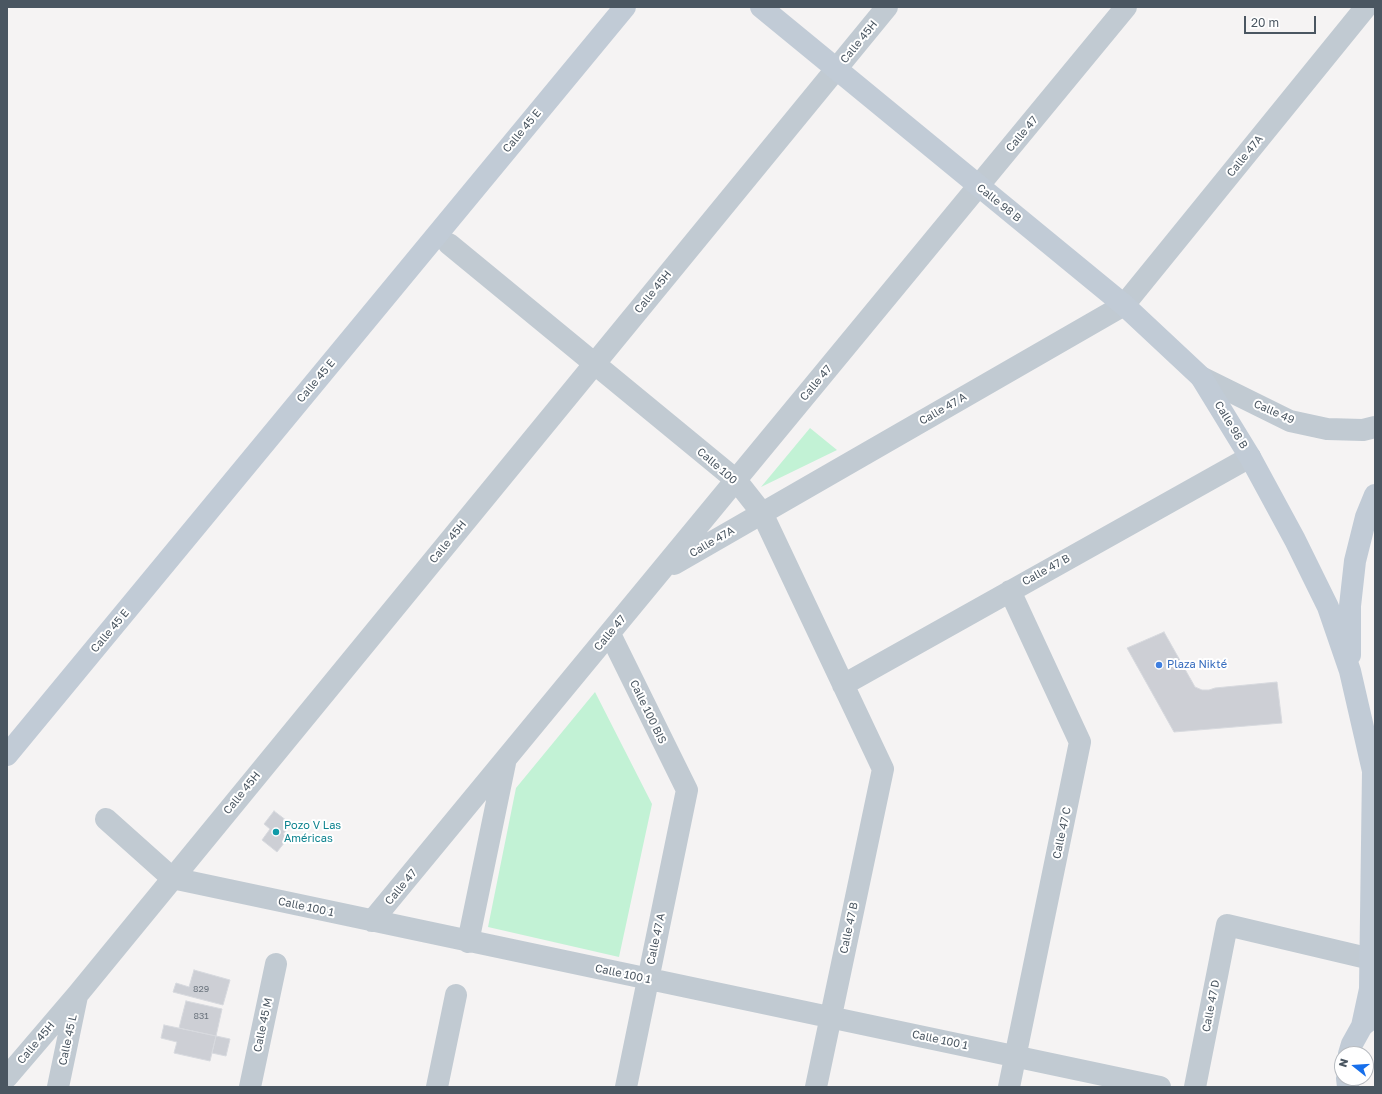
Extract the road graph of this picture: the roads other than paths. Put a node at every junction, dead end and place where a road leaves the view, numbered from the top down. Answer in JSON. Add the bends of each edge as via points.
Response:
{"nodes":[{"id":1,"x":625,"y":7,"type":"edge"},
{"id":2,"x":761,"y":7,"type":"edge"},
{"id":3,"x":888,"y":7,"type":"edge"},
{"id":4,"x":1126,"y":7,"type":"edge"},
{"id":5,"x":1366,"y":7,"type":"edge"},
{"id":6,"x":836,"y":69,"type":"junction"},
{"id":7,"x":979,"y":186,"type":"junction"},
{"id":8,"x":449,"y":244,"type":"dead end"},
{"id":9,"x":1124,"y":305,"type":"junction"},
{"id":10,"x":595,"y":364,"type":"junction"},
{"id":11,"x":1202,"y":377,"type":"junction"},
{"id":12,"x":1375,"y":427,"type":"edge"},
{"id":13,"x":1250,"y":457,"type":"junction"},
{"id":14,"x":736,"y":480,"type":"junction"},
{"id":15,"x":1375,"y":495,"type":"edge"},
{"id":16,"x":762,"y":513,"type":"junction"},
{"id":17,"x":662,"y":571,"type":"junction"},
{"id":18,"x":1010,"y":591,"type":"junction"},
{"id":19,"x":610,"y":634,"type":"junction"},
{"id":20,"x":1350,"y":671,"type":"junction"},
{"id":21,"x":843,"y":685,"type":"junction"},
{"id":22,"x":7,"y":755,"type":"edge"},
{"id":23,"x":506,"y":760,"type":"junction"},
{"id":24,"x":883,"y":769,"type":"joint"},
{"id":25,"x":1374,"y":771,"type":"edge"},
{"id":26,"x":687,"y":790,"type":"joint"},
{"id":27,"x":106,"y":819,"type":"dead end"},
{"id":28,"x":172,"y":878,"type":"junction"},
{"id":29,"x":372,"y":921,"type":"junction"},
{"id":30,"x":468,"y":942,"type":"junction"},
{"id":31,"x":1371,"y":959,"type":"junction"},
{"id":32,"x":276,"y":964,"type":"dead end"},
{"id":33,"x":648,"y":979,"type":"junction"},
{"id":34,"x":78,"y":994,"type":"junction"},
{"id":35,"x":456,"y":995,"type":"dead end"},
{"id":36,"x":831,"y":1018,"type":"junction"},
{"id":37,"x":1369,"y":1020,"type":"edge"},
{"id":38,"x":1351,"y":1046,"type":"edge"},
{"id":39,"x":1015,"y":1056,"type":"junction"},
{"id":40,"x":7,"y":1077,"type":"edge"},
{"id":41,"x":58,"y":1087,"type":"edge"},
{"id":42,"x":250,"y":1087,"type":"edge"},
{"id":43,"x":437,"y":1087,"type":"edge"},
{"id":44,"x":626,"y":1087,"type":"edge"},
{"id":45,"x":816,"y":1087,"type":"edge"},
{"id":46,"x":1009,"y":1087,"type":"edge"},
{"id":47,"x":1160,"y":1087,"type":"edge"},
{"id":48,"x":1195,"y":1087,"type":"edge"}],
"edges":[{"from":1,"to":22,"type":"street","name":"Calle 45 E"},
{"from":2,"to":6,"type":"street","name":"Calle 98 B"},
{"from":3,"to":6,"type":"street","name":"Calle 45H"},
{"from":4,"to":7,"type":"street","name":"Calle 47"},
{"from":5,"to":9,"type":"street","name":"Calle 47A"},
{"from":6,"to":7,"type":"street","name":"Calle 98 B"},
{"from":6,"to":10,"type":"street","name":"Calle 45H"},
{"from":7,"to":9,"type":"street","name":"Calle 98 B"},
{"from":7,"to":14,"type":"street","name":"Calle 47"},
{"from":8,"to":10,"type":"street","name":"Calle 100"},
{"from":9,"to":11,"type":"street","name":"Calle 98 B"},
{"from":9,"to":16,"type":"street","name":"Calle 47 A"},
{"from":10,"to":14,"type":"street","name":"Calle 100"},
{"from":10,"to":28,"type":"street","name":"Calle 45H"},
{"from":11,"to":12,"type":"street","name":"Calle 49","via":[[1290,421],[1327,429],[1363,430]]},
{"from":11,"to":13,"type":"street","name":"Calle 98 B"},
{"from":13,"to":18,"type":"street","name":"Calle 47 B"},
{"from":13,"to":20,"type":"street","name":"Calle 98 B","via":[[1328,607]]},
{"from":14,"to":16,"type":"street","name":"Calle 100"},
{"from":14,"to":17,"type":"street","name":"Calle 47"},
{"from":15,"to":20,"type":"street","via":[[1366,517],[1355,562],[1350,606]]},
{"from":16,"to":17,"type":"street","name":"Calle 47A"},
{"from":16,"to":21,"type":"street","name":"Calle 100"},
{"from":17,"to":19,"type":"street","name":"Calle 47"},
{"from":18,"to":21,"type":"street","name":"Calle 47 B"},
{"from":18,"to":39,"type":"street","name":"Calle 47 C","via":[[1080,742]]},
{"from":19,"to":23,"type":"street","name":"Calle 47"},
{"from":19,"to":26,"type":"street","name":"Calle 100 BIS"},
{"from":20,"to":25,"type":"street","name":"Calle 98 B"},
{"from":21,"to":24,"type":"street","name":"Calle 100"},
{"from":23,"to":29,"type":"street","name":"Calle 47"},
{"from":23,"to":30,"type":"street","name":"Calle 47"},
{"from":24,"to":36,"type":"street","name":"Calle 47 B"},
{"from":25,"to":31,"type":"street","name":"Calle 98 B"},
{"from":26,"to":33,"type":"street","name":"Calle 47 A"},
{"from":27,"to":28,"type":"street","name":"Calle 100 1"},
{"from":28,"to":29,"type":"street","name":"Calle 100 1"},
{"from":28,"to":34,"type":"street","name":"Calle 45H"},
{"from":29,"to":30,"type":"street","name":"Calle 100 1"},
{"from":30,"to":33,"type":"street","name":"Calle 100 1"},
{"from":31,"to":37,"type":"street","name":"Calle 98 B"},
{"from":31,"to":48,"type":"street","name":"Calle 47 D","via":[[1227,926]]},
{"from":32,"to":42,"type":"street","name":"Calle 45 M"},
{"from":33,"to":36,"type":"street","name":"Calle 100 1"},
{"from":33,"to":44,"type":"street","name":"Calle 47 A"},
{"from":34,"to":40,"type":"street","name":"Calle 45H"},
{"from":34,"to":41,"type":"street","name":"Calle 45 L"},
{"from":35,"to":43,"type":"street"},
{"from":36,"to":39,"type":"street","name":"Calle 100 1"},
{"from":36,"to":45,"type":"street","name":"Calle 47 B"},
{"from":37,"to":38,"type":"street","name":"Calle 98 B"},
{"from":39,"to":46,"type":"street","name":"Calle 47 C"},
{"from":39,"to":47,"type":"street","name":"Calle 100 1"}]}
